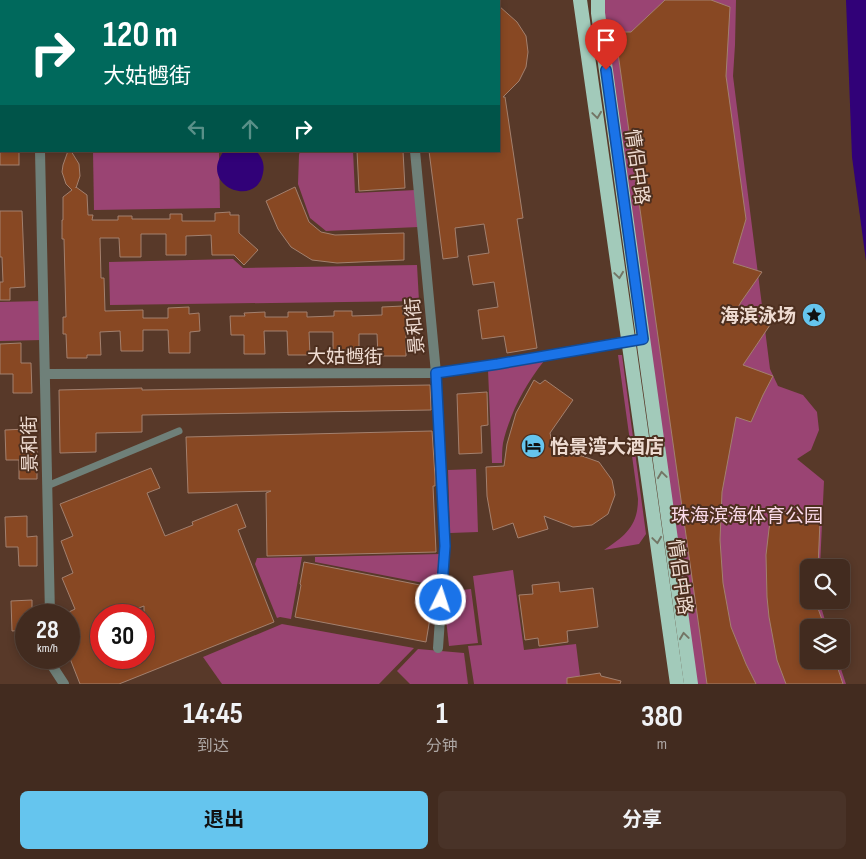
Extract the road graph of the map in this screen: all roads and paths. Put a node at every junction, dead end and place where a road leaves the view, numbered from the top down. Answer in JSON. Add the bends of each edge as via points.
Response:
{"nodes":[{"id":1,"x":580,"y":0,"type":"edge"},
{"id":2,"x":598,"y":6,"type":"edge"},
{"id":3,"x":40,"y":152,"type":"edge"},
{"id":4,"x":415,"y":152,"type":"edge"},
{"id":5,"x":643,"y":339,"type":"junction"},
{"id":6,"x":629,"y":341,"type":"junction"},
{"id":7,"x":436,"y":373,"type":"junction"},
{"id":8,"x":45,"y":374,"type":"junction"},
{"id":9,"x":179,"y":431,"type":"dead end"},
{"id":10,"x":47,"y":486,"type":"junction"},
{"id":11,"x":50,"y":604,"type":"edge"},
{"id":12,"x":438,"y":648,"type":"dead end"},
{"id":13,"x":56,"y":669,"type":"edge"},
{"id":14,"x":64,"y":684,"type":"edge"},
{"id":15,"x":677,"y":684,"type":"edge"},
{"id":16,"x":691,"y":684,"type":"edge"}],
"edges":[{"from":1,"to":6,"type":"highway","name":"情侣中路","one_way":true},
{"from":2,"to":5,"type":"highway","name":"情侣中路"},
{"from":3,"to":8,"type":"street","name":"景和街"},
{"from":4,"to":7,"type":"street","name":"景和街"},
{"from":5,"to":6,"type":"street","name":"大姑乸街"},
{"from":16,"to":5,"type":"highway","name":"情侣中路","one_way":true},
{"from":6,"to":7,"type":"street","name":"大姑乸街"},
{"from":6,"to":15,"type":"highway","name":"情侣中路","one_way":true},
{"from":7,"to":8,"type":"street","name":"大姑乸街"},
{"from":7,"to":12,"type":"street","name":"景和街","via":[[445,546]]},
{"from":8,"to":10,"type":"street","name":"景和街"},
{"from":9,"to":10,"type":"lane"},
{"from":10,"to":11,"type":"street","name":"景和街"},
{"from":13,"to":14,"type":"street"}]}
